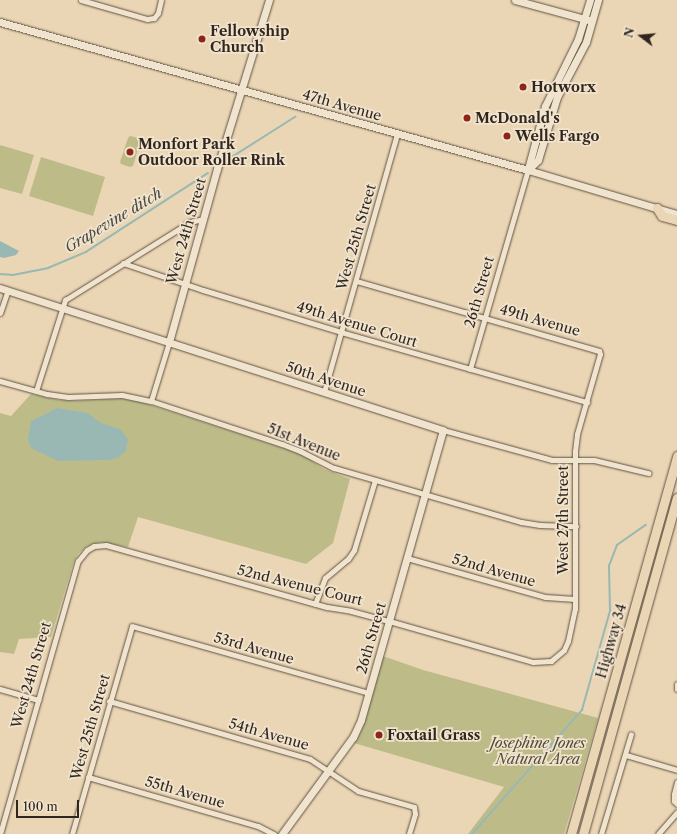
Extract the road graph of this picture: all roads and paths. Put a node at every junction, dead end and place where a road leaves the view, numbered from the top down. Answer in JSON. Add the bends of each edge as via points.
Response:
{"nodes":[{"id":1,"x":82,"y":0,"type":"edge"},
{"id":2,"x":161,"y":0,"type":"edge"},
{"id":3,"x":269,"y":0,"type":"edge"},
{"id":4,"x":515,"y":0,"type":"edge"},
{"id":5,"x":590,"y":0,"type":"edge"},
{"id":6,"x":598,"y":0,"type":"edge"},
{"id":7,"x":529,"y":1,"type":"edge"},
{"id":8,"x":589,"y":20,"type":"junction"},
{"id":9,"x":0,"y":22,"type":"edge"},
{"id":10,"x":241,"y":90,"type":"junction"},
{"id":11,"x":397,"y":134,"type":"junction"},
{"id":12,"x":528,"y":170,"type":"junction"},
{"id":13,"x":657,"y":208,"type":"junction"},
{"id":14,"x":677,"y":214,"type":"edge"},
{"id":15,"x":203,"y":220,"type":"junction"},
{"id":16,"x":677,"y":220,"type":"edge"},
{"id":17,"x":123,"y":263,"type":"junction"},
{"id":18,"x":356,"y":281,"type":"junction"},
{"id":19,"x":184,"y":284,"type":"junction"},
{"id":20,"x":0,"y":288,"type":"edge"},
{"id":21,"x":8,"y":290,"type":"junction"},
{"id":22,"x":62,"y":308,"type":"junction"},
{"id":23,"x":0,"y":313,"type":"edge"},
{"id":24,"x":485,"y":317,"type":"junction"},
{"id":25,"x":341,"y":332,"type":"junction"},
{"id":26,"x":169,"y":342,"type":"junction"},
{"id":27,"x":600,"y":354,"type":"joint"},
{"id":28,"x":470,"y":369,"type":"junction"},
{"id":29,"x":0,"y":381,"type":"edge"},
{"id":30,"x":36,"y":391,"type":"junction"},
{"id":31,"x":324,"y":392,"type":"junction"},
{"id":32,"x":151,"y":401,"type":"junction"},
{"id":33,"x":587,"y":402,"type":"junction"},
{"id":34,"x":443,"y":430,"type":"junction"},
{"id":35,"x":677,"y":456,"type":"edge"},
{"id":36,"x":574,"y":460,"type":"junction"},
{"id":37,"x":648,"y":473,"type":"dead end"},
{"id":38,"x":375,"y":480,"type":"junction"},
{"id":39,"x":425,"y":495,"type":"junction"},
{"id":40,"x":677,"y":498,"type":"edge"},
{"id":41,"x":576,"y":526,"type":"junction"},
{"id":42,"x":87,"y":550,"type":"joint"},
{"id":43,"x":407,"y":558,"type":"junction"},
{"id":44,"x":575,"y":599,"type":"junction"},
{"id":45,"x":315,"y":604,"type":"junction"},
{"id":46,"x":389,"y":621,"type":"junction"},
{"id":47,"x":132,"y":626,"type":"joint"},
{"id":48,"x":530,"y":662,"type":"joint"},
{"id":49,"x":677,"y":684,"type":"edge"},
{"id":50,"x":0,"y":689,"type":"edge"},
{"id":51,"x":677,"y":689,"type":"edge"},
{"id":52,"x":369,"y":693,"type":"junction"},
{"id":53,"x":38,"y":700,"type":"junction"},
{"id":54,"x":110,"y":701,"type":"junction"},
{"id":55,"x":631,"y":734,"type":"dead end"},
{"id":56,"x":626,"y":755,"type":"junction"},
{"id":57,"x":677,"y":770,"type":"edge"},
{"id":58,"x":329,"y":771,"type":"junction"},
{"id":59,"x":88,"y":777,"type":"junction"},
{"id":60,"x":677,"y":782,"type":"edge"},
{"id":61,"x":677,"y":804,"type":"edge"},
{"id":62,"x":677,"y":812,"type":"edge"},
{"id":63,"x":0,"y":834,"type":"edge"},
{"id":64,"x":72,"y":834,"type":"edge"},
{"id":65,"x":274,"y":834,"type":"edge"},
{"id":66,"x":282,"y":834,"type":"edge"},
{"id":67,"x":409,"y":834,"type":"edge"},
{"id":68,"x":571,"y":834,"type":"edge"},
{"id":69,"x":583,"y":834,"type":"edge"},
{"id":70,"x":601,"y":834,"type":"edge"},
{"id":71,"x":658,"y":834,"type":"edge"}],
"edges":[{"from":1,"to":2,"type":"street","via":[[147,18],[154,18],[158,13]]},
{"from":3,"to":10,"type":"street","name":"West 24th Street"},
{"from":4,"to":7,"type":"street"},
{"from":5,"to":8,"type":"street"},
{"from":6,"to":8,"type":"street"},
{"from":7,"to":8,"type":"street"},
{"from":8,"to":12,"type":"street","via":[[586,42],[556,97],[538,160]]},
{"from":9,"to":10,"type":"street","name":"47th Avenue"},
{"from":10,"to":11,"type":"street","name":"47th Avenue"},
{"from":10,"to":15,"type":"street","name":"West 24th Street"},
{"from":11,"to":12,"type":"street","name":"47th Avenue"},
{"from":11,"to":18,"type":"street","name":"West 25th Street"},
{"from":12,"to":13,"type":"street","name":"47th Avenue"},
{"from":12,"to":24,"type":"street","name":"26th Street"},
{"from":13,"to":14,"type":"street","name":"47th Avenue"},
{"from":13,"to":16,"type":"highway","via":[[662,216]]},
{"from":15,"to":17,"type":"street","via":[[190,222]]},
{"from":15,"to":19,"type":"street","name":"West 24th Street"},
{"from":17,"to":19,"type":"street","name":"49th Avenue Court"},
{"from":17,"to":22,"type":"street","via":[[65,300]]},
{"from":18,"to":24,"type":"street","name":"49th Avenue"},
{"from":18,"to":25,"type":"street","name":"West 25th Street"},
{"from":19,"to":25,"type":"street","name":"49th Avenue Court"},
{"from":19,"to":26,"type":"street","name":"West 24th Street"},
{"from":20,"to":21,"type":"street","name":"50th Avenue"},
{"from":21,"to":22,"type":"street","name":"50th Avenue"},
{"from":21,"to":23,"type":"street"},
{"from":22,"to":26,"type":"street","name":"50th Avenue"},
{"from":22,"to":30,"type":"street"},
{"from":24,"to":27,"type":"street","name":"49th Avenue","via":[[587,346],[599,351]]},
{"from":24,"to":28,"type":"street","name":"26th Street"},
{"from":25,"to":28,"type":"street","name":"49th Avenue Court"},
{"from":25,"to":31,"type":"street","name":"West 25th Street"},
{"from":26,"to":31,"type":"street","name":"50th Avenue"},
{"from":26,"to":32,"type":"street","name":"West 24th Street"},
{"from":27,"to":33,"type":"street","name":"West 27th Street"},
{"from":28,"to":33,"type":"street","name":"49th Avenue Court"},
{"from":29,"to":30,"type":"street","name":"51st Avenue"},
{"from":30,"to":32,"type":"street","name":"51st Avenue","via":[[68,397],[122,395]]},
{"from":31,"to":34,"type":"street","name":"50th Avenue"},
{"from":32,"to":38,"type":"street","name":"51st Avenue","via":[[282,444],[334,468]]},
{"from":33,"to":36,"type":"street","name":"West 27th Street"},
{"from":34,"to":36,"type":"street","name":"50th Avenue","via":[[552,460]]},
{"from":34,"to":39,"type":"street","name":"26th Street"},
{"from":35,"to":68,"type":"highway","name":"Highway 34"},
{"from":36,"to":37,"type":"street","name":"50th Avenue","via":[[594,460]]},
{"from":36,"to":41,"type":"street","name":"West 27th Street"},
{"from":38,"to":39,"type":"street","name":"51st Avenue"},
{"from":38,"to":45,"type":"street","via":[[354,550],[348,559],[325,578]]},
{"from":39,"to":41,"type":"street","name":"51st Avenue","via":[[521,522]]},
{"from":39,"to":43,"type":"street","name":"26th Street"},
{"from":40,"to":69,"type":"highway","name":"Highway 34"},
{"from":41,"to":44,"type":"street","name":"West 27th Street"},
{"from":42,"to":45,"type":"street","name":"52nd Avenue Court","via":[[94,546],[106,545]]},
{"from":42,"to":53,"type":"street","name":"West 24th Street","via":[[78,561]]},
{"from":43,"to":44,"type":"street","name":"52nd Avenue","via":[[545,598]]},
{"from":43,"to":46,"type":"street","name":"26th Street"},
{"from":44,"to":48,"type":"street","name":"West 27th Street","via":[[574,618],[564,650],[551,660]]},
{"from":45,"to":46,"type":"street","name":"52nd Avenue Court"},
{"from":46,"to":48,"type":"street","name":"52nd Avenue Court"},
{"from":46,"to":52,"type":"street","name":"26th Street"},
{"from":47,"to":52,"type":"street","name":"53rd Avenue"},
{"from":47,"to":54,"type":"street","name":"West 25th Street"},
{"from":49,"to":51,"type":"street"},
{"from":50,"to":53,"type":"street"},
{"from":52,"to":58,"type":"street","name":"26th Street","via":[[356,732]]},
{"from":53,"to":63,"type":"street","name":"West 24th Street"},
{"from":54,"to":58,"type":"street","name":"54th Avenue","via":[[310,759]]},
{"from":54,"to":59,"type":"street","name":"West 25th Street"},
{"from":55,"to":56,"type":"street"},
{"from":56,"to":57,"type":"street"},
{"from":56,"to":70,"type":"street"},
{"from":58,"to":66,"type":"street","name":"26th Street"},
{"from":58,"to":67,"type":"street","name":"54th Avenue","via":[[358,791],[414,807],[415,814]]},
{"from":59,"to":64,"type":"street","name":"West 25th Street"},
{"from":59,"to":65,"type":"street","name":"55th Avenue","via":[[258,826]]},
{"from":60,"to":61,"type":"street","via":[[674,794],[674,801]]},
{"from":62,"to":71,"type":"street"}]}
